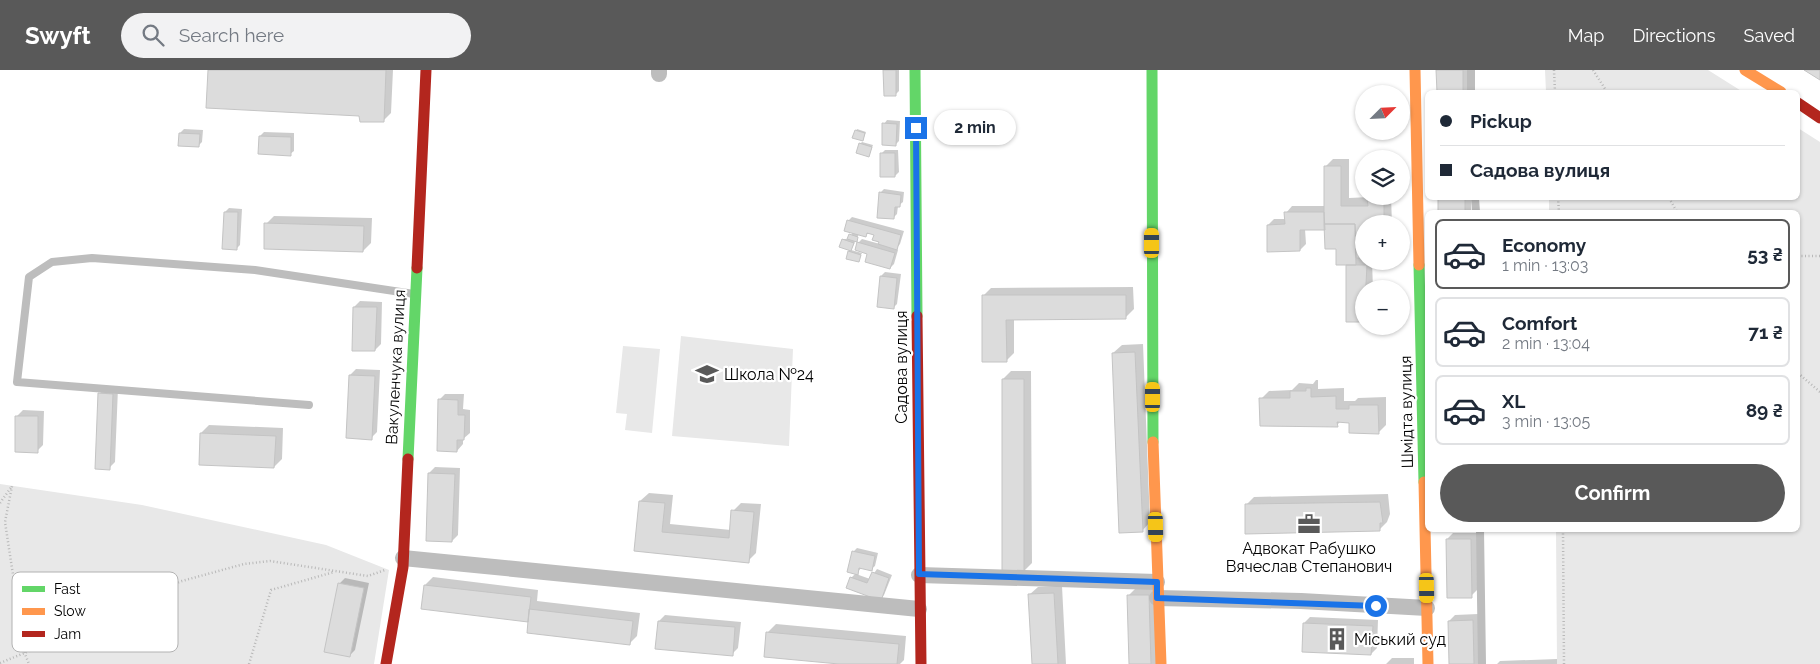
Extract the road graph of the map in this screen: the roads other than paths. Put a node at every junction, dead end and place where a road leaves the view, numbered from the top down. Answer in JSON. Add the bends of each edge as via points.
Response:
{"nodes":[{"id":1,"x":426,"y":70,"type":"edge"},
{"id":2,"x":915,"y":70,"type":"edge"},
{"id":3,"x":1152,"y":70,"type":"edge"},
{"id":4,"x":1415,"y":70,"type":"edge"},
{"id":5,"x":1471,"y":70,"type":"edge"},
{"id":6,"x":1745,"y":70,"type":"edge"},
{"id":7,"x":1472,"y":90,"type":"edge"},
{"id":8,"x":1778,"y":90,"type":"edge"},
{"id":9,"x":1800,"y":104,"type":"edge"},
{"id":10,"x":1820,"y":118,"type":"edge"},
{"id":11,"x":1422,"y":186,"type":"edge"},
{"id":12,"x":1423,"y":249,"type":"edge"},
{"id":13,"x":414,"y":294,"type":"junction"},
{"id":14,"x":309,"y":405,"type":"dead end"},
{"id":15,"x":1425,"y":428,"type":"edge"},
{"id":16,"x":1426,"y":532,"type":"edge"},
{"id":17,"x":1480,"y":532,"type":"edge"},
{"id":18,"x":403,"y":563,"type":"junction"},
{"id":19,"x":919,"y":574,"type":"junction"},
{"id":20,"x":1157,"y":590,"type":"junction"},
{"id":21,"x":1427,"y":608,"type":"junction"},
{"id":22,"x":919,"y":609,"type":"junction"},
{"id":23,"x":386,"y":664,"type":"edge"},
{"id":24,"x":921,"y":664,"type":"edge"},
{"id":25,"x":1161,"y":664,"type":"edge"},
{"id":26,"x":1428,"y":664,"type":"edge"},
{"id":27,"x":1482,"y":664,"type":"edge"}],
"edges":[{"from":1,"to":13,"type":"street","name":"Вакуленчука вулиця"},
{"from":2,"to":19,"type":"street","name":"Садова вулиця"},
{"from":3,"to":20,"type":"street","via":[[1153,436]]},
{"from":4,"to":11,"type":"street","name":"Шмідта вулиця"},
{"from":5,"to":7,"type":"lane"},
{"from":6,"to":8,"type":"street"},
{"from":9,"to":10,"type":"street"},
{"from":11,"to":12,"type":"street","name":"Шмідта вулиця"},
{"from":12,"to":15,"type":"street","name":"Шмідта вулиця"},
{"from":13,"to":14,"type":"lane","via":[[254,270],[92,258],[52,262],[29,277],[17,382]]},
{"from":13,"to":18,"type":"street","name":"Вакуленчука вулиця"},
{"from":16,"to":21,"type":"street","name":"Шмідта вулиця"},
{"from":17,"to":27,"type":"lane"},
{"from":18,"to":22,"type":"street"},
{"from":18,"to":23,"type":"street","name":"Вакуленчука вулиця"},
{"from":19,"to":20,"type":"street"},
{"from":19,"to":22,"type":"street","name":"Садова вулиця"},
{"from":20,"to":21,"type":"street"},
{"from":20,"to":25,"type":"street"},
{"from":21,"to":26,"type":"street","name":"Шмідта вулиця"},
{"from":22,"to":24,"type":"street","name":"Садова вулиця"}]}
